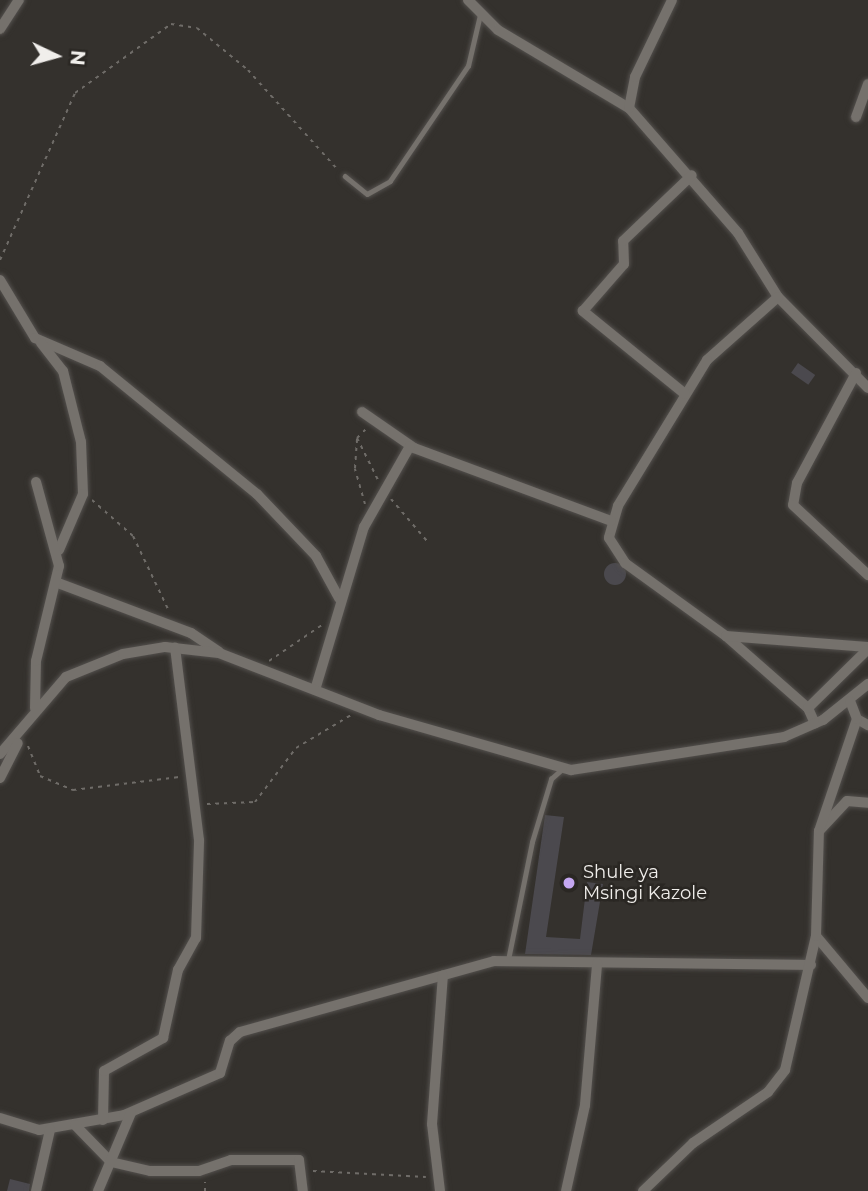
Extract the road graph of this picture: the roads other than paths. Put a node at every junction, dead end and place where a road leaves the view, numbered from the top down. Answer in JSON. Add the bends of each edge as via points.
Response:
{"nodes":[{"id":1,"x":19,"y":0,"type":"edge"},
{"id":2,"x":468,"y":0,"type":"edge"},
{"id":3,"x":672,"y":0,"type":"edge"},
{"id":4,"x":480,"y":15,"type":"junction"},
{"id":5,"x":0,"y":29,"type":"edge"},
{"id":6,"x":868,"y":84,"type":"edge"},
{"id":7,"x":629,"y":108,"type":"junction"},
{"id":8,"x":856,"y":117,"type":"dead end"},
{"id":9,"x":692,"y":175,"type":"junction"},
{"id":10,"x":345,"y":176,"type":"road end"},
{"id":11,"x":0,"y":280,"type":"edge"},
{"id":12,"x":778,"y":297,"type":"junction"},
{"id":13,"x":41,"y":342,"type":"junction"},
{"id":14,"x":856,"y":373,"type":"junction"},
{"id":15,"x":868,"y":388,"type":"edge"},
{"id":16,"x":685,"y":394,"type":"junction"},
{"id":17,"x":362,"y":412,"type":"dead end"},
{"id":18,"x":410,"y":446,"type":"junction"},
{"id":19,"x":36,"y":482,"type":"dead end"},
{"id":20,"x":611,"y":521,"type":"junction"},
{"id":21,"x":58,"y":551,"type":"junction"},
{"id":22,"x":868,"y":575,"type":"edge"},
{"id":23,"x":58,"y":583,"type":"junction"},
{"id":24,"x":339,"y":597,"type":"junction"},
{"id":25,"x":726,"y":636,"type":"junction"},
{"id":26,"x":175,"y":647,"type":"junction"},
{"id":27,"x":868,"y":648,"type":"edge"},
{"id":28,"x":219,"y":653,"type":"junction"},
{"id":29,"x":868,"y":684,"type":"edge"},
{"id":30,"x":315,"y":690,"type":"junction"},
{"id":31,"x":850,"y":701,"type":"junction"},
{"id":32,"x":35,"y":708,"type":"junction"},
{"id":33,"x":808,"y":708,"type":"junction"},
{"id":34,"x":858,"y":719,"type":"junction"},
{"id":35,"x":815,"y":724,"type":"junction"},
{"id":36,"x":868,"y":725,"type":"edge"},
{"id":37,"x":22,"y":730,"type":"junction"},
{"id":38,"x":0,"y":754,"type":"edge"},
{"id":39,"x":562,"y":769,"type":"junction"},
{"id":40,"x":0,"y":778,"type":"edge"},
{"id":41,"x":868,"y":803,"type":"edge"},
{"id":42,"x":819,"y":831,"type":"junction"},
{"id":43,"x":816,"y":936,"type":"junction"},
{"id":44,"x":508,"y":961,"type":"junction"},
{"id":45,"x":597,"y":964,"type":"junction"},
{"id":46,"x":811,"y":965,"type":"junction"},
{"id":47,"x":443,"y":975,"type":"junction"},
{"id":48,"x":868,"y":998,"type":"edge"},
{"id":49,"x":131,"y":1113,"type":"junction"},
{"id":50,"x":0,"y":1118,"type":"edge"},
{"id":51,"x":103,"y":1120,"type":"junction"},
{"id":52,"x":75,"y":1125,"type":"junction"},
{"id":53,"x":50,"y":1130,"type":"junction"},
{"id":54,"x":111,"y":1162,"type":"junction"},
{"id":55,"x":440,"y":1188,"type":"edge"},
{"id":56,"x":36,"y":1191,"type":"edge"},
{"id":57,"x":98,"y":1191,"type":"edge"},
{"id":58,"x":303,"y":1191,"type":"edge"},
{"id":59,"x":566,"y":1191,"type":"edge"},
{"id":60,"x":643,"y":1191,"type":"edge"}],
"edges":[{"from":1,"to":5,"type":"street"},
{"from":2,"to":4,"type":"street"},
{"from":3,"to":7,"type":"street","via":[[635,77]]},
{"from":4,"to":7,"type":"street"},
{"from":4,"to":10,"type":"lane","via":[[468,66],[390,181],[367,194]]},
{"from":6,"to":8,"type":"street"},
{"from":7,"to":9,"type":"street"},
{"from":9,"to":12,"type":"street"},
{"from":9,"to":16,"type":"street","via":[[623,241],[624,264],[583,311]]},
{"from":11,"to":13,"type":"street","via":[[18,318]]},
{"from":12,"to":14,"type":"street"},
{"from":12,"to":16,"type":"street","via":[[707,360]]},
{"from":13,"to":21,"type":"street","via":[[63,371],[79,429],[84,487]]},
{"from":13,"to":24,"type":"street","via":[[100,366],[199,453],[228,468],[307,545]]},
{"from":14,"to":15,"type":"street"},
{"from":14,"to":22,"type":"street","via":[[797,484],[793,505]]},
{"from":16,"to":20,"type":"street"},
{"from":17,"to":18,"type":"street"},
{"from":18,"to":20,"type":"street"},
{"from":18,"to":24,"type":"street","via":[[369,519]]},
{"from":19,"to":21,"type":"street"},
{"from":20,"to":25,"type":"street","via":[[614,553]]},
{"from":21,"to":23,"type":"street"},
{"from":23,"to":28,"type":"street","via":[[176,629]]},
{"from":23,"to":32,"type":"street","via":[[36,661]]},
{"from":24,"to":30,"type":"street"},
{"from":25,"to":27,"type":"street"},
{"from":25,"to":33,"type":"street"},
{"from":26,"to":28,"type":"street"},
{"from":26,"to":32,"type":"street","via":[[123,654],[79,670]]},
{"from":26,"to":51,"type":"street","via":[[194,806],[195,938],[178,970],[163,1038],[104,1071]]},
{"from":27,"to":33,"type":"street"},
{"from":28,"to":30,"type":"street"},
{"from":29,"to":31,"type":"street"},
{"from":30,"to":39,"type":"street"},
{"from":31,"to":34,"type":"street"},
{"from":31,"to":35,"type":"street"},
{"from":32,"to":37,"type":"street"},
{"from":33,"to":35,"type":"street"},
{"from":34,"to":36,"type":"street"},
{"from":34,"to":42,"type":"street"},
{"from":35,"to":39,"type":"street","via":[[751,744]]},
{"from":37,"to":38,"type":"street"},
{"from":37,"to":40,"type":"street"},
{"from":39,"to":44,"type":"lane","via":[[551,779],[532,842]]},
{"from":41,"to":42,"type":"street","via":[[847,801]]},
{"from":42,"to":43,"type":"street"},
{"from":43,"to":46,"type":"street"},
{"from":43,"to":48,"type":"street"},
{"from":44,"to":45,"type":"street"},
{"from":44,"to":47,"type":"street"},
{"from":45,"to":46,"type":"street"},
{"from":45,"to":59,"type":"street","via":[[585,1105]]},
{"from":46,"to":60,"type":"street","via":[[788,1060],[775,1085],[694,1143]]},
{"from":47,"to":49,"type":"street","via":[[240,1032],[230,1041],[220,1073]]},
{"from":47,"to":55,"type":"street","via":[[432,1124]]},
{"from":49,"to":51,"type":"street"},
{"from":49,"to":54,"type":"street"},
{"from":50,"to":53,"type":"street"},
{"from":51,"to":52,"type":"street"},
{"from":52,"to":53,"type":"street"},
{"from":52,"to":54,"type":"street"},
{"from":53,"to":56,"type":"street"},
{"from":54,"to":57,"type":"street"},
{"from":54,"to":58,"type":"street","via":[[165,1172],[206,1170],[232,1160],[295,1159],[304,1167]]}]}
